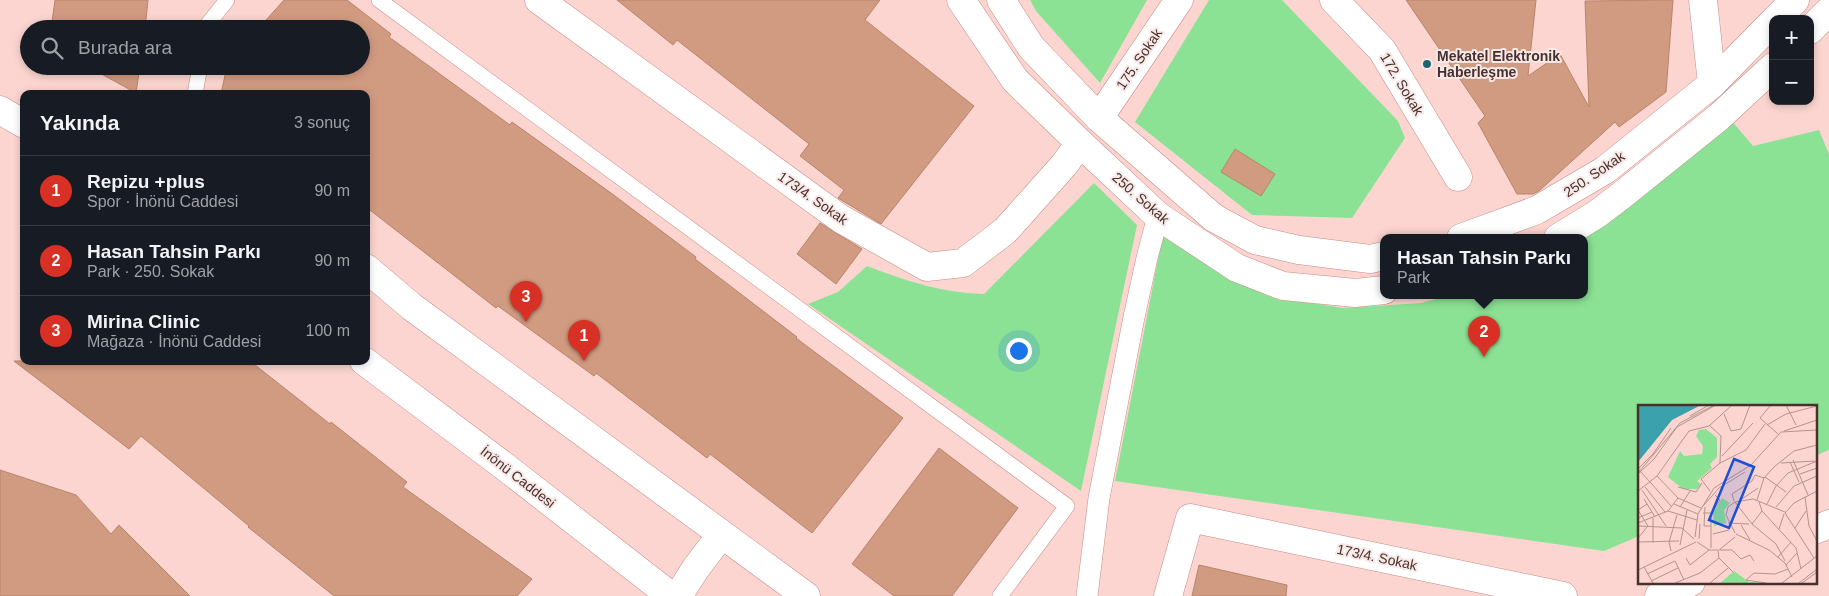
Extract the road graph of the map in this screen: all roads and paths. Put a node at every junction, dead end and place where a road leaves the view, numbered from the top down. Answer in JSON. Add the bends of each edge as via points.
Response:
{"nodes":[{"id":1,"x":227,"y":0,"type":"edge"},
{"id":2,"x":379,"y":0,"type":"edge"},
{"id":3,"x":540,"y":0,"type":"edge"},
{"id":4,"x":961,"y":0,"type":"edge"},
{"id":5,"x":1001,"y":0,"type":"edge"},
{"id":6,"x":1179,"y":0,"type":"edge"},
{"id":7,"x":1334,"y":0,"type":"edge"},
{"id":8,"x":1703,"y":0,"type":"edge"},
{"id":9,"x":1795,"y":0,"type":"edge"},
{"id":10,"x":1829,"y":11,"type":"edge"},
{"id":11,"x":1780,"y":15,"type":"edge"},
{"id":12,"x":211,"y":20,"type":"edge"},
{"id":13,"x":1769,"y":26,"type":"edge"},
{"id":14,"x":1814,"y":26,"type":"edge"},
{"id":15,"x":1769,"y":71,"type":"edge"},
{"id":16,"x":198,"y":75,"type":"edge"},
{"id":17,"x":1712,"y":84,"type":"junction"},
{"id":18,"x":196,"y":90,"type":"edge"},
{"id":19,"x":0,"y":110,"type":"edge"},
{"id":20,"x":1099,"y":118,"type":"junction"},
{"id":21,"x":20,"y":122,"type":"edge"},
{"id":22,"x":1080,"y":143,"type":"junction"},
{"id":23,"x":1458,"y":177,"type":"dead end"},
{"id":24,"x":1158,"y":216,"type":"junction"},
{"id":25,"x":1472,"y":234,"type":"edge"},
{"id":26,"x":1564,"y":234,"type":"edge"},
{"id":27,"x":1380,"y":257,"type":"edge"},
{"id":28,"x":370,"y":271,"type":"edge"},
{"id":29,"x":1380,"y":290,"type":"edge"},
{"id":30,"x":369,"y":365,"type":"edge"},
{"id":31,"x":1829,"y":524,"type":"edge"},
{"id":32,"x":1816,"y":530,"type":"edge"},
{"id":33,"x":721,"y":535,"type":"junction"},
{"id":34,"x":1686,"y":584,"type":"edge"},
{"id":35,"x":671,"y":596,"type":"edge"},
{"id":36,"x":678,"y":596,"type":"edge"},
{"id":37,"x":806,"y":596,"type":"edge"},
{"id":38,"x":1000,"y":596,"type":"edge"},
{"id":39,"x":1087,"y":596,"type":"edge"},
{"id":40,"x":1168,"y":596,"type":"edge"},
{"id":41,"x":1564,"y":596,"type":"edge"},
{"id":42,"x":1659,"y":596,"type":"edge"}],
"edges":[{"from":1,"to":12,"type":"lane"},
{"from":2,"to":38,"type":"lane","via":[[1067,506]]},
{"from":3,"to":22,"type":"street","name":"173/4. Sokak","via":[[841,219],[927,267],[963,263],[1005,231]]},
{"from":4,"to":22,"type":"street","name":"250. Sokak","via":[[1015,80]]},
{"from":5,"to":20,"type":"street","via":[[1031,47]]},
{"from":6,"to":20,"type":"street","name":"175. Sokak"},
{"from":7,"to":23,"type":"street","name":"172. Sokak","via":[[1382,50]]},
{"from":8,"to":17,"type":"street"},
{"from":9,"to":11,"type":"street"},
{"from":10,"to":14,"type":"street"},
{"from":13,"to":17,"type":"street","name":"250. Sokak"},
{"from":15,"to":26,"type":"street","via":[[1622,195]]},
{"from":16,"to":18,"type":"lane"},
{"from":17,"to":25,"type":"street","name":"250. Sokak","via":[[1605,170],[1536,210]]},
{"from":19,"to":21,"type":"street"},
{"from":20,"to":22,"type":"street","name":"173/4. Sokak"},
{"from":20,"to":27,"type":"street","via":[[1214,218],[1255,240],[1299,250],[1370,259]]},
{"from":22,"to":24,"type":"street","name":"250. Sokak"},
{"from":24,"to":29,"type":"street","name":"250. Sokak","via":[[1237,268],[1283,286],[1355,292]]},
{"from":24,"to":39,"type":"street","via":[[1100,488]]},
{"from":28,"to":33,"type":"street","via":[[412,307]]},
{"from":30,"to":35,"type":"street","name":"İnönü Caddesi"},
{"from":31,"to":32,"type":"street"},
{"from":33,"to":36,"type":"street"},
{"from":33,"to":37,"type":"street"},
{"from":34,"to":42,"type":"street"},
{"from":40,"to":41,"type":"street","name":"173/4. Sokak","via":[[1190,518]]}]}
